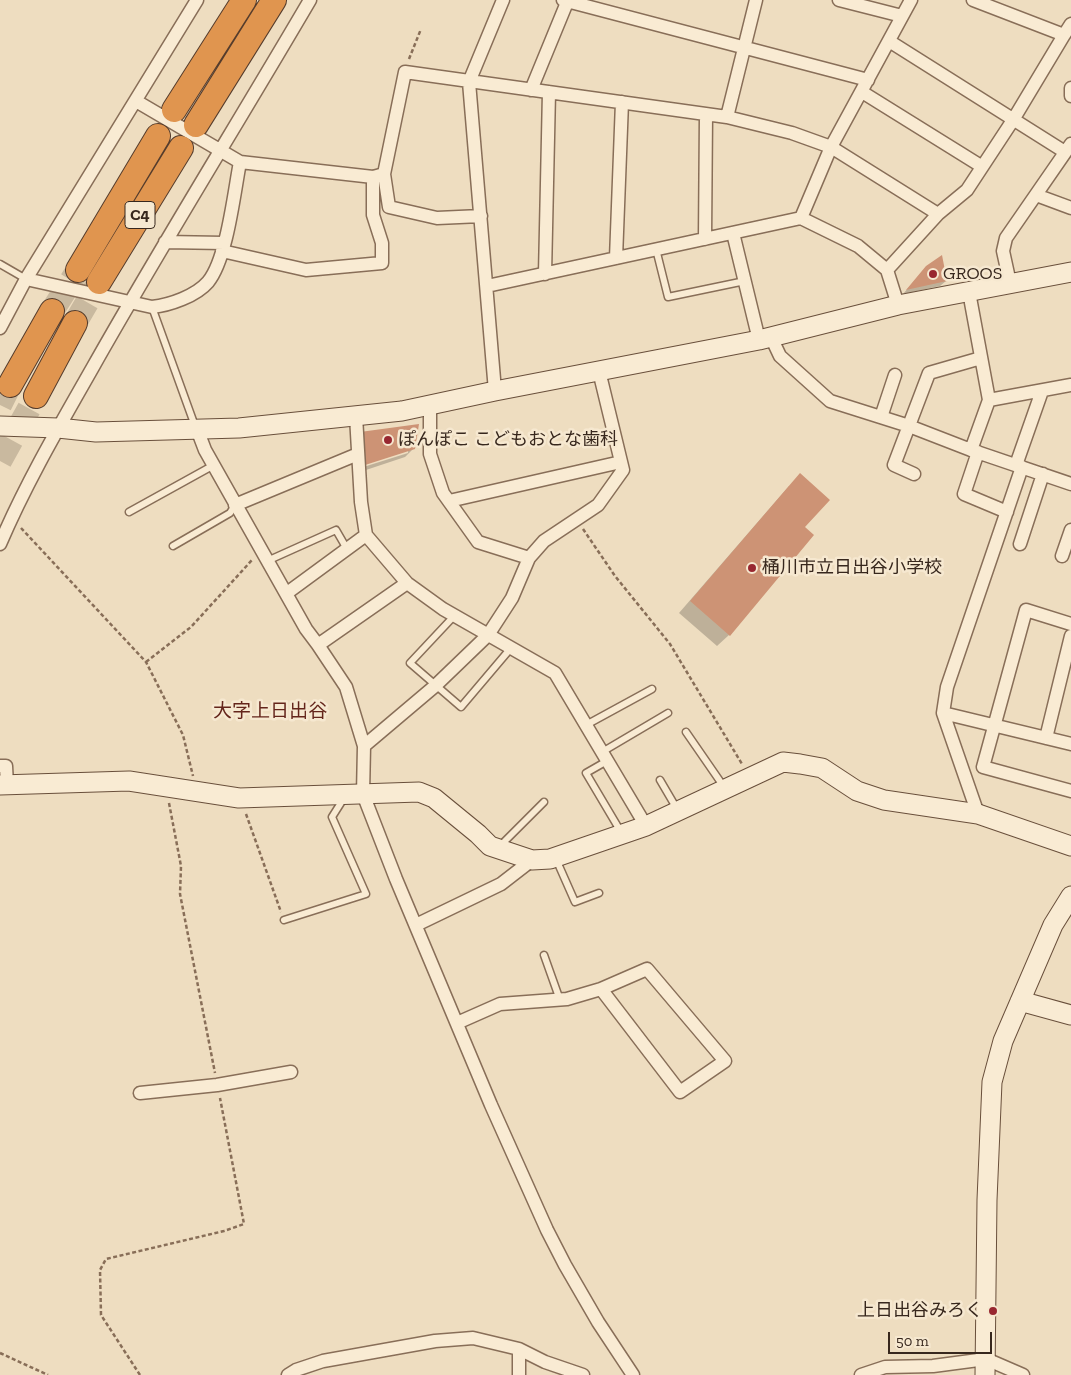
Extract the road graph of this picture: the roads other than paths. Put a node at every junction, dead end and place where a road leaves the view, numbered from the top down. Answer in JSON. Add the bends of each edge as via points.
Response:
{"nodes":[{"id":1,"x":197,"y":0,"type":"edge"},
{"id":2,"x":244,"y":0,"type":"edge"},
{"id":3,"x":274,"y":0,"type":"edge"},
{"id":4,"x":310,"y":0,"type":"edge"},
{"id":5,"x":504,"y":0,"type":"edge"},
{"id":6,"x":756,"y":0,"type":"edge"},
{"id":7,"x":839,"y":0,"type":"edge"},
{"id":8,"x":911,"y":0,"type":"edge"},
{"id":9,"x":973,"y":0,"type":"edge"},
{"id":10,"x":566,"y":1,"type":"edge"},
{"id":11,"x":902,"y":16,"type":"junction"},
{"id":12,"x":1068,"y":31,"type":"edge"},
{"id":13,"x":889,"y":42,"type":"junction"},
{"id":14,"x":745,"y":48,"type":"junction"},
{"id":15,"x":868,"y":80,"type":"junction"},
{"id":16,"x":469,"y":82,"type":"junction"},
{"id":17,"x":1071,"y":88,"type":"edge"},
{"id":18,"x":531,"y":90,"type":"junction"},
{"id":19,"x":549,"y":92,"type":"junction"},
{"id":20,"x":862,"y":92,"type":"junction"},
{"id":21,"x":1071,"y":96,"type":"edge"},
{"id":22,"x":136,"y":101,"type":"junction"},
{"id":23,"x":622,"y":102,"type":"junction"},
{"id":24,"x":174,"y":110,"type":"dead end"},
{"id":25,"x":706,"y":114,"type":"junction"},
{"id":26,"x":726,"y":117,"type":"junction"},
{"id":27,"x":1013,"y":120,"type":"junction"},
{"id":28,"x":196,"y":125,"type":"dead end"},
{"id":29,"x":158,"y":136,"type":"dead end"},
{"id":30,"x":831,"y":147,"type":"junction"},
{"id":31,"x":181,"y":148,"type":"dead end"},
{"id":32,"x":1068,"y":148,"type":"edge"},
{"id":33,"x":219,"y":151,"type":"junction"},
{"id":34,"x":240,"y":162,"type":"junction"},
{"id":35,"x":981,"y":166,"type":"junction"},
{"id":36,"x":378,"y":176,"type":"junction"},
{"id":37,"x":1036,"y":194,"type":"junction"},
{"id":38,"x":1071,"y":208,"type":"edge"},
{"id":39,"x":938,"y":214,"type":"junction"},
{"id":40,"x":481,"y":216,"type":"junction"},
{"id":41,"x":801,"y":218,"type":"junction"},
{"id":42,"x":733,"y":233,"type":"junction"},
{"id":43,"x":705,"y":239,"type":"junction"},
{"id":44,"x":165,"y":242,"type":"junction"},
{"id":45,"x":223,"y":247,"type":"junction"},
{"id":46,"x":656,"y":250,"type":"junction"},
{"id":47,"x":616,"y":258,"type":"junction"},
{"id":48,"x":0,"y":264,"type":"edge"},
{"id":49,"x":78,"y":270,"type":"tunnel mouth"},
{"id":50,"x":887,"y":270,"type":"junction"},
{"id":51,"x":1071,"y":272,"type":"edge"},
{"id":52,"x":545,"y":274,"type":"junction"},
{"id":53,"x":26,"y":279,"type":"junction"},
{"id":54,"x":745,"y":281,"type":"junction"},
{"id":55,"x":99,"y":282,"type":"tunnel mouth"},
{"id":56,"x":1010,"y":283,"type":"junction"},
{"id":57,"x":487,"y":286,"type":"junction"},
{"id":58,"x":969,"y":292,"type":"junction"},
{"id":59,"x":129,"y":302,"type":"junction"},
{"id":60,"x":898,"y":305,"type":"junction"},
{"id":61,"x":152,"y":307,"type":"junction"},
{"id":62,"x":52,"y":311,"type":"tunnel mouth"},
{"id":63,"x":75,"y":323,"type":"tunnel mouth"},
{"id":64,"x":0,"y":328,"type":"edge"},
{"id":65,"x":765,"y":338,"type":"junction"},
{"id":66,"x":981,"y":358,"type":"junction"},
{"id":67,"x":599,"y":370,"type":"junction"},
{"id":68,"x":895,"y":375,"type":"dead end"},
{"id":69,"x":10,"y":385,"type":"tunnel mouth"},
{"id":70,"x":1071,"y":385,"type":"edge"},
{"id":71,"x":495,"y":391,"type":"junction"},
{"id":72,"x":1042,"y":391,"type":"junction"},
{"id":73,"x":36,"y":396,"type":"tunnel mouth"},
{"id":74,"x":989,"y":400,"type":"junction"},
{"id":75,"x":430,"y":406,"type":"junction"},
{"id":76,"x":356,"y":416,"type":"junction"},
{"id":77,"x":881,"y":417,"type":"junction"},
{"id":78,"x":0,"y":426,"type":"edge"},
{"id":79,"x":909,"y":426,"type":"junction"},
{"id":80,"x":58,"y":428,"type":"junction"},
{"id":81,"x":197,"y":429,"type":"junction"},
{"id":82,"x":974,"y":451,"type":"junction"},
{"id":83,"x":358,"y":454,"type":"junction"},
{"id":84,"x":621,"y":462,"type":"junction"},
{"id":85,"x":214,"y":465,"type":"junction"},
{"id":86,"x":1019,"y":466,"type":"junction"},
{"id":87,"x":914,"y":474,"type":"dead end"},
{"id":88,"x":1043,"y":474,"type":"junction"},
{"id":89,"x":1071,"y":484,"type":"edge"},
{"id":90,"x":449,"y":501,"type":"junction"},
{"id":91,"x":235,"y":505,"type":"junction"},
{"id":92,"x":129,"y":512,"type":"dead end"},
{"id":93,"x":1007,"y":512,"type":"junction"},
{"id":94,"x":1071,"y":530,"type":"edge"},
{"id":95,"x":366,"y":535,"type":"junction"},
{"id":96,"x":0,"y":544,"type":"edge"},
{"id":97,"x":1020,"y":544,"type":"dead end"},
{"id":98,"x":173,"y":546,"type":"dead end"},
{"id":99,"x":347,"y":549,"type":"junction"},
{"id":100,"x":264,"y":556,"type":"junction"},
{"id":101,"x":1062,"y":556,"type":"dead end"},
{"id":102,"x":529,"y":558,"type":"junction"},
{"id":103,"x":407,"y":583,"type":"junction"},
{"id":104,"x":287,"y":593,"type":"junction"},
{"id":105,"x":455,"y":615,"type":"junction"},
{"id":106,"x":1071,"y":624,"type":"edge"},
{"id":107,"x":488,"y":635,"type":"junction"},
{"id":108,"x":1071,"y":636,"type":"edge"},
{"id":109,"x":318,"y":645,"type":"junction"},
{"id":110,"x":511,"y":648,"type":"junction"},
{"id":111,"x":435,"y":686,"type":"junction"},
{"id":112,"x":652,"y":689,"type":"dead end"},
{"id":113,"x":668,"y":713,"type":"dead end"},
{"id":114,"x":943,"y":713,"type":"junction"},
{"id":115,"x":586,"y":725,"type":"junction"},
{"id":116,"x":994,"y":726,"type":"junction"},
{"id":117,"x":686,"y":732,"type":"dead end"},
{"id":118,"x":1046,"y":738,"type":"junction"},
{"id":119,"x":1071,"y":744,"type":"edge"},
{"id":120,"x":364,"y":746,"type":"junction"},
{"id":121,"x":605,"y":756,"type":"junction"},
{"id":122,"x":0,"y":766,"type":"edge"},
{"id":123,"x":660,"y":780,"type":"dead end"},
{"id":124,"x":4,"y":785,"type":"edge"},
{"id":125,"x":726,"y":789,"type":"junction"},
{"id":126,"x":1071,"y":791,"type":"edge"},
{"id":127,"x":354,"y":794,"type":"junction"},
{"id":128,"x":544,"y":802,"type":"dead end"},
{"id":129,"x":678,"y":811,"type":"junction"},
{"id":130,"x":978,"y":814,"type":"junction"},
{"id":131,"x":646,"y":826,"type":"junction"},
{"id":132,"x":623,"y":834,"type":"junction"},
{"id":133,"x":1071,"y":846,"type":"edge"},
{"id":134,"x":497,"y":848,"type":"junction"},
{"id":135,"x":555,"y":857,"type":"junction"},
{"id":136,"x":532,"y":860,"type":"junction"},
{"id":137,"x":599,"y":893,"type":"dead end"},
{"id":138,"x":1071,"y":896,"type":"edge"},
{"id":139,"x":284,"y":920,"type":"road end"},
{"id":140,"x":416,"y":924,"type":"junction"},
{"id":141,"x":544,"y":956,"type":"dead end"},
{"id":142,"x":601,"y":989,"type":"junction"},
{"id":143,"x":560,"y":1000,"type":"junction"},
{"id":144,"x":1020,"y":1001,"type":"junction"},
{"id":145,"x":1071,"y":1015,"type":"edge"},
{"id":146,"x":457,"y":1023,"type":"junction"},
{"id":147,"x":291,"y":1072,"type":"dead end"},
{"id":148,"x":140,"y":1093,"type":"dead end"},
{"id":149,"x":519,"y":1349,"type":"junction"},
{"id":150,"x":985,"y":1367,"type":"edge"},
{"id":151,"x":288,"y":1375,"type":"edge"},
{"id":152,"x":519,"y":1375,"type":"edge"},
{"id":153,"x":583,"y":1375,"type":"edge"},
{"id":154,"x":633,"y":1375,"type":"edge"},
{"id":155,"x":861,"y":1375,"type":"edge"},
{"id":156,"x":1022,"y":1375,"type":"edge"}],
"edges":[{"from":1,"to":22,"type":"street"},
{"from":2,"to":24,"type":"highway"},
{"from":3,"to":28,"type":"highway"},
{"from":4,"to":33,"type":"street"},
{"from":5,"to":16,"type":"street"},
{"from":6,"to":14,"type":"street"},
{"from":7,"to":11,"type":"street"},
{"from":8,"to":11,"type":"street"},
{"from":9,"to":12,"type":"street"},
{"from":10,"to":14,"type":"street"},
{"from":10,"to":18,"type":"street"},
{"from":11,"to":13,"type":"street"},
{"from":12,"to":27,"type":"street"},
{"from":13,"to":15,"type":"street"},
{"from":13,"to":27,"type":"street"},
{"from":14,"to":15,"type":"street"},
{"from":14,"to":26,"type":"street"},
{"from":15,"to":20,"type":"street"},
{"from":16,"to":18,"type":"street"},
{"from":16,"to":36,"type":"street","via":[[404,72]]},
{"from":16,"to":40,"type":"street"},
{"from":17,"to":21,"type":"street"},
{"from":18,"to":19,"type":"street"},
{"from":19,"to":23,"type":"street"},
{"from":19,"to":52,"type":"street"},
{"from":20,"to":30,"type":"street"},
{"from":20,"to":35,"type":"street"},
{"from":22,"to":33,"type":"street"},
{"from":22,"to":53,"type":"street"},
{"from":23,"to":25,"type":"street"},
{"from":23,"to":47,"type":"street"},
{"from":25,"to":26,"type":"street"},
{"from":25,"to":43,"type":"street"},
{"from":26,"to":30,"type":"street","via":[[792,133]]},
{"from":27,"to":32,"type":"street"},
{"from":27,"to":35,"type":"street"},
{"from":29,"to":49,"type":"highway","number":"C4"},
{"from":30,"to":39,"type":"street"},
{"from":30,"to":41,"type":"street"},
{"from":31,"to":55,"type":"highway","number":"C4"},
{"from":32,"to":37,"type":"street"},
{"from":33,"to":34,"type":"street"},
{"from":33,"to":44,"type":"street"},
{"from":34,"to":36,"type":"street"},
{"from":34,"to":45,"type":"street"},
{"from":35,"to":39,"type":"street","via":[[967,190]]},
{"from":36,"to":40,"type":"street","via":[[389,207],[437,218]]},
{"from":36,"to":45,"type":"street","via":[[372,216],[382,242],[382,263],[306,270]]},
{"from":37,"to":38,"type":"street"},
{"from":37,"to":56,"type":"street","via":[[1006,238],[1003,251]]},
{"from":39,"to":50,"type":"street"},
{"from":40,"to":57,"type":"street"},
{"from":41,"to":42,"type":"street"},
{"from":41,"to":50,"type":"street","via":[[858,246]]},
{"from":42,"to":43,"type":"street"},
{"from":42,"to":54,"type":"street"},
{"from":43,"to":46,"type":"street"},
{"from":44,"to":45,"type":"street"},
{"from":44,"to":59,"type":"street"},
{"from":45,"to":61,"type":"street","via":[[216,270],[207,283],[166,305]]},
{"from":46,"to":47,"type":"street"},
{"from":46,"to":54,"type":"lane","via":[[668,297]]},
{"from":47,"to":52,"type":"street"},
{"from":48,"to":53,"type":"lane"},
{"from":50,"to":60,"type":"street"},
{"from":51,"to":56,"type":"street"},
{"from":52,"to":57,"type":"street"},
{"from":53,"to":59,"type":"street"},
{"from":53,"to":64,"type":"street"},
{"from":54,"to":65,"type":"street"},
{"from":56,"to":58,"type":"street"},
{"from":57,"to":71,"type":"street"},
{"from":58,"to":60,"type":"street"},
{"from":58,"to":66,"type":"street"},
{"from":59,"to":61,"type":"street"},
{"from":59,"to":80,"type":"street"},
{"from":60,"to":65,"type":"street"},
{"from":61,"to":81,"type":"lane"},
{"from":62,"to":69,"type":"highway"},
{"from":63,"to":73,"type":"highway"},
{"from":65,"to":67,"type":"street"},
{"from":65,"to":77,"type":"street","via":[[830,401]]},
{"from":66,"to":74,"type":"street"},
{"from":66,"to":79,"type":"street","via":[[929,373]]},
{"from":67,"to":71,"type":"street"},
{"from":67,"to":84,"type":"street"},
{"from":68,"to":77,"type":"street"},
{"from":70,"to":72,"type":"street"},
{"from":71,"to":75,"type":"street"},
{"from":72,"to":74,"type":"street"},
{"from":72,"to":86,"type":"street"},
{"from":74,"to":82,"type":"street"},
{"from":75,"to":76,"type":"street"},
{"from":75,"to":90,"type":"street","via":[[430,454],[443,493]]},
{"from":76,"to":81,"type":"street"},
{"from":76,"to":83,"type":"street"},
{"from":77,"to":79,"type":"street"},
{"from":78,"to":80,"type":"street"},
{"from":79,"to":82,"type":"street"},
{"from":79,"to":87,"type":"street","via":[[894,465]]},
{"from":80,"to":81,"type":"street","via":[[96,432]]},
{"from":80,"to":96,"type":"street"},
{"from":81,"to":85,"type":"street"},
{"from":82,"to":86,"type":"street"},
{"from":82,"to":93,"type":"street","via":[[964,494]]},
{"from":83,"to":91,"type":"street"},
{"from":83,"to":95,"type":"street"},
{"from":84,"to":90,"type":"street"},
{"from":84,"to":102,"type":"street","via":[[623,470],[598,504],[544,541]]},
{"from":85,"to":91,"type":"street"},
{"from":85,"to":92,"type":"lane"},
{"from":86,"to":88,"type":"street"},
{"from":86,"to":93,"type":"street"},
{"from":88,"to":89,"type":"street"},
{"from":88,"to":97,"type":"street"},
{"from":90,"to":102,"type":"street","via":[[478,542]]},
{"from":91,"to":98,"type":"lane","via":[[230,513]]},
{"from":91,"to":100,"type":"street"},
{"from":93,"to":114,"type":"street","via":[[947,687]]},
{"from":94,"to":101,"type":"street"},
{"from":95,"to":99,"type":"street"},
{"from":95,"to":103,"type":"street"},
{"from":99,"to":100,"type":"lane","via":[[336,530]]},
{"from":99,"to":104,"type":"street"},
{"from":100,"to":104,"type":"street"},
{"from":102,"to":107,"type":"street","via":[[512,598]]},
{"from":103,"to":105,"type":"street"},
{"from":103,"to":109,"type":"street"},
{"from":104,"to":109,"type":"street"},
{"from":105,"to":107,"type":"street"},
{"from":105,"to":111,"type":"lane","via":[[410,663]]},
{"from":106,"to":116,"type":"street","via":[[1026,610]]},
{"from":107,"to":110,"type":"street"},
{"from":107,"to":111,"type":"street"},
{"from":108,"to":118,"type":"street"},
{"from":109,"to":120,"type":"street","via":[[346,687]]},
{"from":110,"to":111,"type":"lane","via":[[460,707]]},
{"from":110,"to":115,"type":"street","via":[[555,673]]},
{"from":111,"to":120,"type":"street"},
{"from":112,"to":115,"type":"lane"},
{"from":113,"to":121,"type":"lane"},
{"from":114,"to":116,"type":"street"},
{"from":114,"to":130,"type":"street"},
{"from":115,"to":121,"type":"street"},
{"from":116,"to":118,"type":"street"},
{"from":116,"to":126,"type":"street","via":[[983,767]]},
{"from":117,"to":125,"type":"lane"},
{"from":118,"to":119,"type":"street"},
{"from":120,"to":127,"type":"street"},
{"from":121,"to":131,"type":"street"},
{"from":121,"to":132,"type":"lane","via":[[586,774]]},
{"from":122,"to":124,"type":"street","via":[[6,766]]},
{"from":123,"to":129,"type":"lane"},
{"from":124,"to":127,"type":"street","via":[[129,781],[244,798]]},
{"from":125,"to":129,"type":"street"},
{"from":125,"to":130,"type":"street","via":[[783,762],[822,768],[857,790],[884,800]]},
{"from":127,"to":134,"type":"street","via":[[419,792],[434,798],[490,846]]},
{"from":127,"to":139,"type":"lane","via":[[332,817],[366,894]]},
{"from":127,"to":140,"type":"street"},
{"from":128,"to":134,"type":"lane"},
{"from":129,"to":131,"type":"street"},
{"from":130,"to":133,"type":"street"},
{"from":131,"to":132,"type":"street"},
{"from":132,"to":135,"type":"street"},
{"from":134,"to":136,"type":"street"},
{"from":135,"to":136,"type":"street"},
{"from":135,"to":137,"type":"lane","via":[[576,902]]},
{"from":136,"to":140,"type":"street","via":[[501,884]]},
{"from":138,"to":144,"type":"street","via":[[1053,925]]},
{"from":140,"to":146,"type":"street"},
{"from":141,"to":143,"type":"lane"},
{"from":142,"to":142,"type":"street","via":[[647,969],[725,1061],[680,1092]]},
{"from":142,"to":143,"type":"street"},
{"from":143,"to":146,"type":"street","via":[[500,1004]]},
{"from":144,"to":145,"type":"street"},
{"from":144,"to":150,"type":"street","via":[[1003,1041],[992,1082]]},
{"from":146,"to":154,"type":"street","via":[[547,1230],[598,1322]]},
{"from":147,"to":148,"type":"street","via":[[217,1085]]},
{"from":149,"to":151,"type":"street","via":[[473,1338],[435,1341],[322,1361]]},
{"from":149,"to":152,"type":"street"},
{"from":149,"to":153,"type":"street"},
{"from":150,"to":155,"type":"street","via":[[885,1367]]},
{"from":150,"to":156,"type":"street"}]}
